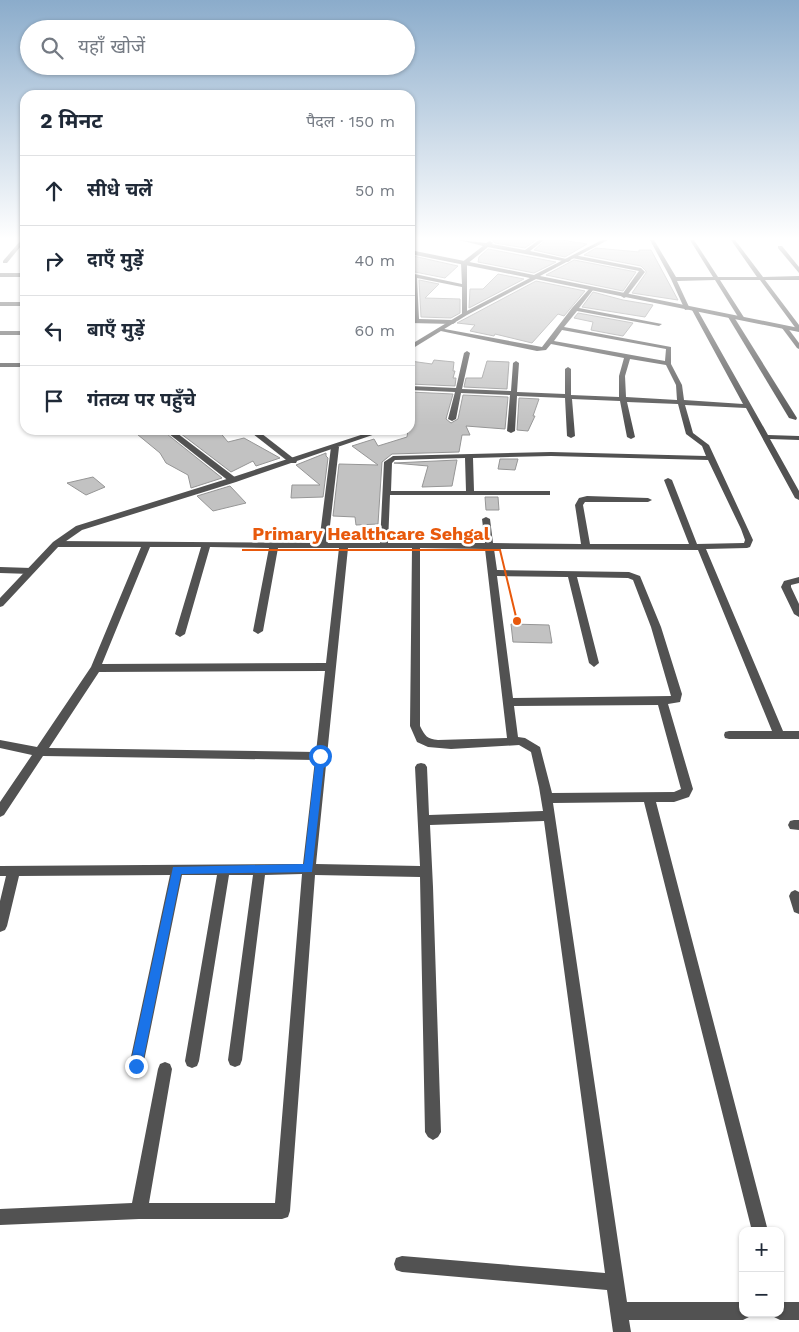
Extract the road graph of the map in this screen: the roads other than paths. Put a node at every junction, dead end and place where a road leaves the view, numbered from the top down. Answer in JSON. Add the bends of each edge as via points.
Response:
{"nodes":[{"id":1,"x":465,"y":302,"type":"edge"},
{"id":2,"x":488,"y":302,"type":"edge"},
{"id":3,"x":580,"y":302,"type":"edge"},
{"id":4,"x":656,"y":302,"type":"edge"},
{"id":5,"x":687,"y":302,"type":"edge"},
{"id":6,"x":731,"y":302,"type":"edge"},
{"id":7,"x":778,"y":302,"type":"edge"},
{"id":8,"x":0,"y":304,"type":"edge"},
{"id":9,"x":20,"y":304,"type":"edge"},
{"id":10,"x":691,"y":309,"type":"junction"},
{"id":11,"x":574,"y":310,"type":"junction"},
{"id":12,"x":465,"y":314,"type":"junction"},
{"id":13,"x":731,"y":317,"type":"junction"},
{"id":14,"x":742,"y":319,"type":"junction"},
{"id":15,"x":415,"y":321,"type":"edge"},
{"id":16,"x":453,"y":322,"type":"junction"},
{"id":17,"x":659,"y":324,"type":"dead end"},
{"id":18,"x":560,"y":328,"type":"junction"},
{"id":19,"x":785,"y":328,"type":"junction"},
{"id":20,"x":440,"y":330,"type":"junction"},
{"id":21,"x":799,"y":330,"type":"edge"},
{"id":22,"x":0,"y":333,"type":"edge"},
{"id":23,"x":20,"y":333,"type":"edge"},
{"id":24,"x":551,"y":342,"type":"junction"},
{"id":25,"x":415,"y":345,"type":"edge"},
{"id":26,"x":799,"y":347,"type":"edge"},
{"id":27,"x":467,"y":353,"type":"dead end"},
{"id":28,"x":627,"y":356,"type":"junction"},
{"id":29,"x":516,"y":363,"type":"dead end"},
{"id":30,"x":668,"y":364,"type":"junction"},
{"id":31,"x":0,"y":365,"type":"edge"},
{"id":32,"x":20,"y":365,"type":"edge"},
{"id":33,"x":568,"y":369,"type":"dead end"},
{"id":34,"x":415,"y":388,"type":"edge"},
{"id":35,"x":459,"y":391,"type":"junction"},
{"id":36,"x":512,"y":393,"type":"junction"},
{"id":37,"x":568,"y":396,"type":"junction"},
{"id":38,"x":623,"y":399,"type":"junction"},
{"id":39,"x":681,"y":402,"type":"junction"},
{"id":40,"x":748,"y":406,"type":"junction"},
{"id":41,"x":793,"y":418,"type":"dead end"},
{"id":42,"x":452,"y":419,"type":"dead end"},
{"id":43,"x":511,"y":431,"type":"dead end"},
{"id":44,"x":174,"y":435,"type":"edge"},
{"id":45,"x":259,"y":435,"type":"edge"},
{"id":46,"x":369,"y":435,"type":"edge"},
{"id":47,"x":571,"y":436,"type":"dead end"},
{"id":48,"x":631,"y":437,"type":"dead end"},
{"id":49,"x":767,"y":438,"type":"junction"},
{"id":50,"x":799,"y":438,"type":"edge"},
{"id":51,"x":335,"y":447,"type":"junction"},
{"id":52,"x":469,"y":456,"type":"junction"},
{"id":53,"x":712,"y":458,"type":"junction"},
{"id":54,"x":293,"y":461,"type":"junction"},
{"id":55,"x":789,"y":479,"type":"junction"},
{"id":56,"x":799,"y":479,"type":"edge"},
{"id":57,"x":233,"y":480,"type":"junction"},
{"id":58,"x":668,"y":480,"type":"dead end"},
{"id":59,"x":386,"y":493,"type":"junction"},
{"id":60,"x":547,"y":493,"type":"dead end"},
{"id":61,"x":470,"y":494,"type":"junction"},
{"id":62,"x":799,"y":498,"type":"edge"},
{"id":63,"x":648,"y":500,"type":"dead end"},
{"id":64,"x":486,"y":519,"type":"dead end"},
{"id":65,"x":56,"y":544,"type":"junction"},
{"id":66,"x":206,"y":545,"type":"junction"},
{"id":67,"x":274,"y":545,"type":"junction"},
{"id":68,"x":146,"y":546,"type":"junction"},
{"id":69,"x":323,"y":546,"type":"junction"},
{"id":70,"x":344,"y":546,"type":"junction"},
{"id":71,"x":384,"y":546,"type":"junction"},
{"id":72,"x":416,"y":546,"type":"junction"},
{"id":73,"x":489,"y":546,"type":"junction"},
{"id":74,"x":586,"y":547,"type":"junction"},
{"id":75,"x":697,"y":547,"type":"junction"},
{"id":76,"x":0,"y":570,"type":"edge"},
{"id":77,"x":31,"y":571,"type":"junction"},
{"id":78,"x":492,"y":573,"type":"junction"},
{"id":79,"x":572,"y":573,"type":"junction"},
{"id":80,"x":799,"y":580,"type":"edge"},
{"id":81,"x":0,"y":604,"type":"edge"},
{"id":82,"x":799,"y":614,"type":"edge"},
{"id":83,"x":258,"y":631,"type":"dead end"},
{"id":84,"x":180,"y":634,"type":"dead end"},
{"id":85,"x":594,"y":662,"type":"dead end"},
{"id":86,"x":330,"y":667,"type":"junction"},
{"id":87,"x":96,"y":668,"type":"junction"},
{"id":88,"x":662,"y":701,"type":"junction"},
{"id":89,"x":508,"y":702,"type":"junction"},
{"id":90,"x":729,"y":735,"type":"dead end"},
{"id":91,"x":779,"y":735,"type":"junction"},
{"id":92,"x":799,"y":735,"type":"edge"},
{"id":93,"x":513,"y":742,"type":"junction"},
{"id":94,"x":0,"y":744,"type":"edge"},
{"id":95,"x":41,"y":752,"type":"junction"},
{"id":96,"x":320,"y":756,"type":"junction"},
{"id":97,"x":421,"y":767,"type":"dead end"},
{"id":98,"x":649,"y":797,"type":"junction"},
{"id":99,"x":547,"y":798,"type":"junction"},
{"id":100,"x":0,"y":812,"type":"edge"},
{"id":101,"x":549,"y":816,"type":"junction"},
{"id":102,"x":423,"y":820,"type":"junction"},
{"id":103,"x":260,"y":869,"type":"junction"},
{"id":104,"x":309,"y":869,"type":"junction"},
{"id":105,"x":177,"y":870,"type":"junction"},
{"id":106,"x":224,"y":870,"type":"junction"},
{"id":107,"x":0,"y":871,"type":"edge"},
{"id":108,"x":14,"y":871,"type":"junction"},
{"id":109,"x":425,"y":872,"type":"junction"},
{"id":110,"x":0,"y":926,"type":"edge"},
{"id":111,"x":192,"y":1060,"type":"dead end"},
{"id":112,"x":235,"y":1060,"type":"dead end"},
{"id":113,"x":136,"y":1066,"type":"dead end"},
{"id":114,"x":165,"y":1069,"type":"dead end"},
{"id":115,"x":433,"y":1132,"type":"dead end"},
{"id":116,"x":139,"y":1212,"type":"junction"},
{"id":117,"x":0,"y":1217,"type":"edge"},
{"id":118,"x":759,"y":1227,"type":"edge"},
{"id":119,"x":402,"y":1264,"type":"dead end"},
{"id":120,"x":614,"y":1282,"type":"junction"},
{"id":121,"x":619,"y":1311,"type":"junction"},
{"id":122,"x":739,"y":1311,"type":"edge"},
{"id":123,"x":784,"y":1311,"type":"edge"},
{"id":124,"x":799,"y":1311,"type":"edge"},
{"id":125,"x":622,"y":1332,"type":"edge"}],
"edges":[{"from":1,"to":12,"type":"street"},
{"from":2,"to":12,"type":"street"},
{"from":3,"to":11,"type":"street"},
{"from":4,"to":10,"type":"street"},
{"from":5,"to":10,"type":"street"},
{"from":6,"to":14,"type":"street"},
{"from":7,"to":21,"type":"street"},
{"from":8,"to":9,"type":"street"},
{"from":10,"to":13,"type":"street"},
{"from":10,"to":40,"type":"street"},
{"from":11,"to":17,"type":"street"},
{"from":11,"to":18,"type":"street"},
{"from":12,"to":16,"type":"street"},
{"from":13,"to":14,"type":"street"},
{"from":13,"to":41,"type":"street"},
{"from":14,"to":19,"type":"street"},
{"from":15,"to":16,"type":"street"},
{"from":16,"to":20,"type":"street"},
{"from":18,"to":24,"type":"street"},
{"from":18,"to":30,"type":"street","via":[[667,347],[670,350]]},
{"from":19,"to":21,"type":"street"},
{"from":19,"to":26,"type":"street"},
{"from":20,"to":24,"type":"street","via":[[540,349]]},
{"from":20,"to":25,"type":"street"},
{"from":22,"to":23,"type":"street"},
{"from":24,"to":28,"type":"street"},
{"from":27,"to":35,"type":"street"},
{"from":28,"to":30,"type":"street"},
{"from":28,"to":38,"type":"street","via":[[621,374]]},
{"from":29,"to":36,"type":"street"},
{"from":30,"to":39,"type":"street","via":[[679,385]]},
{"from":31,"to":32,"type":"street"},
{"from":33,"to":37,"type":"street"},
{"from":34,"to":35,"type":"street"},
{"from":35,"to":36,"type":"street"},
{"from":35,"to":42,"type":"street"},
{"from":36,"to":37,"type":"street"},
{"from":36,"to":43,"type":"street"},
{"from":37,"to":38,"type":"street"},
{"from":37,"to":47,"type":"street"},
{"from":38,"to":39,"type":"street"},
{"from":38,"to":48,"type":"street"},
{"from":39,"to":40,"type":"street"},
{"from":39,"to":53,"type":"street","via":[[690,434],[704,443]]},
{"from":40,"to":49,"type":"street"},
{"from":44,"to":57,"type":"street"},
{"from":45,"to":54,"type":"street"},
{"from":46,"to":51,"type":"street"},
{"from":49,"to":50,"type":"street"},
{"from":49,"to":55,"type":"street"},
{"from":51,"to":54,"type":"street"},
{"from":51,"to":69,"type":"street"},
{"from":52,"to":53,"type":"street","via":[[552,454]]},
{"from":52,"to":59,"type":"street","via":[[390,459]]},
{"from":52,"to":61,"type":"street"},
{"from":53,"to":75,"type":"street","via":[[749,540],[743,546]]},
{"from":54,"to":57,"type":"street"},
{"from":55,"to":56,"type":"street"},
{"from":55,"to":62,"type":"street"},
{"from":57,"to":65,"type":"street","via":[[79,528]]},
{"from":58,"to":75,"type":"street"},
{"from":59,"to":61,"type":"street"},
{"from":59,"to":71,"type":"street"},
{"from":60,"to":61,"type":"street"},
{"from":63,"to":74,"type":"street","via":[[582,500],[579,505]]},
{"from":64,"to":73,"type":"street"},
{"from":65,"to":68,"type":"street"},
{"from":65,"to":77,"type":"street"},
{"from":66,"to":67,"type":"street"},
{"from":66,"to":68,"type":"street"},
{"from":66,"to":84,"type":"street"},
{"from":67,"to":69,"type":"street"},
{"from":67,"to":83,"type":"street"},
{"from":68,"to":87,"type":"street"},
{"from":69,"to":70,"type":"street"},
{"from":70,"to":71,"type":"street"},
{"from":70,"to":86,"type":"street"},
{"from":71,"to":72,"type":"street"},
{"from":72,"to":73,"type":"street"},
{"from":72,"to":93,"type":"street","via":[[418,735],[430,744]]},
{"from":73,"to":74,"type":"street"},
{"from":73,"to":78,"type":"street"},
{"from":74,"to":75,"type":"street"},
{"from":75,"to":91,"type":"street"},
{"from":76,"to":77,"type":"street"},
{"from":77,"to":81,"type":"street"},
{"from":78,"to":79,"type":"street"},
{"from":78,"to":89,"type":"street"},
{"from":79,"to":85,"type":"street"},
{"from":79,"to":88,"type":"street","via":[[628,575],[640,582],[677,694],[676,699]]},
{"from":80,"to":82,"type":"street","via":[[790,581],[786,587]]},
{"from":86,"to":87,"type":"street"},
{"from":86,"to":96,"type":"street"},
{"from":87,"to":95,"type":"street"},
{"from":88,"to":89,"type":"street"},
{"from":88,"to":98,"type":"street","via":[[687,790],[682,796]]},
{"from":89,"to":93,"type":"street"},
{"from":90,"to":91,"type":"street"},
{"from":91,"to":92,"type":"street"},
{"from":93,"to":99,"type":"street","via":[[521,741],[536,750]]},
{"from":94,"to":95,"type":"street"},
{"from":95,"to":96,"type":"street"},
{"from":95,"to":100,"type":"street"},
{"from":96,"to":104,"type":"street"},
{"from":97,"to":102,"type":"street"},
{"from":98,"to":99,"type":"street"},
{"from":98,"to":118,"type":"street"},
{"from":99,"to":101,"type":"street"},
{"from":101,"to":102,"type":"street"},
{"from":101,"to":120,"type":"street"},
{"from":102,"to":109,"type":"street"},
{"from":103,"to":104,"type":"street"},
{"from":103,"to":106,"type":"street"},
{"from":103,"to":112,"type":"street"},
{"from":104,"to":109,"type":"street"},
{"from":104,"to":116,"type":"street","via":[[282,1211]]},
{"from":105,"to":106,"type":"street"},
{"from":105,"to":108,"type":"street"},
{"from":105,"to":113,"type":"street"},
{"from":106,"to":111,"type":"street"},
{"from":107,"to":108,"type":"street"},
{"from":108,"to":110,"type":"street"},
{"from":109,"to":115,"type":"street"},
{"from":114,"to":116,"type":"street"},
{"from":116,"to":117,"type":"street"},
{"from":119,"to":120,"type":"street"},
{"from":120,"to":121,"type":"street"},
{"from":121,"to":122,"type":"street"},
{"from":121,"to":125,"type":"street"},
{"from":123,"to":124,"type":"street"}]}
